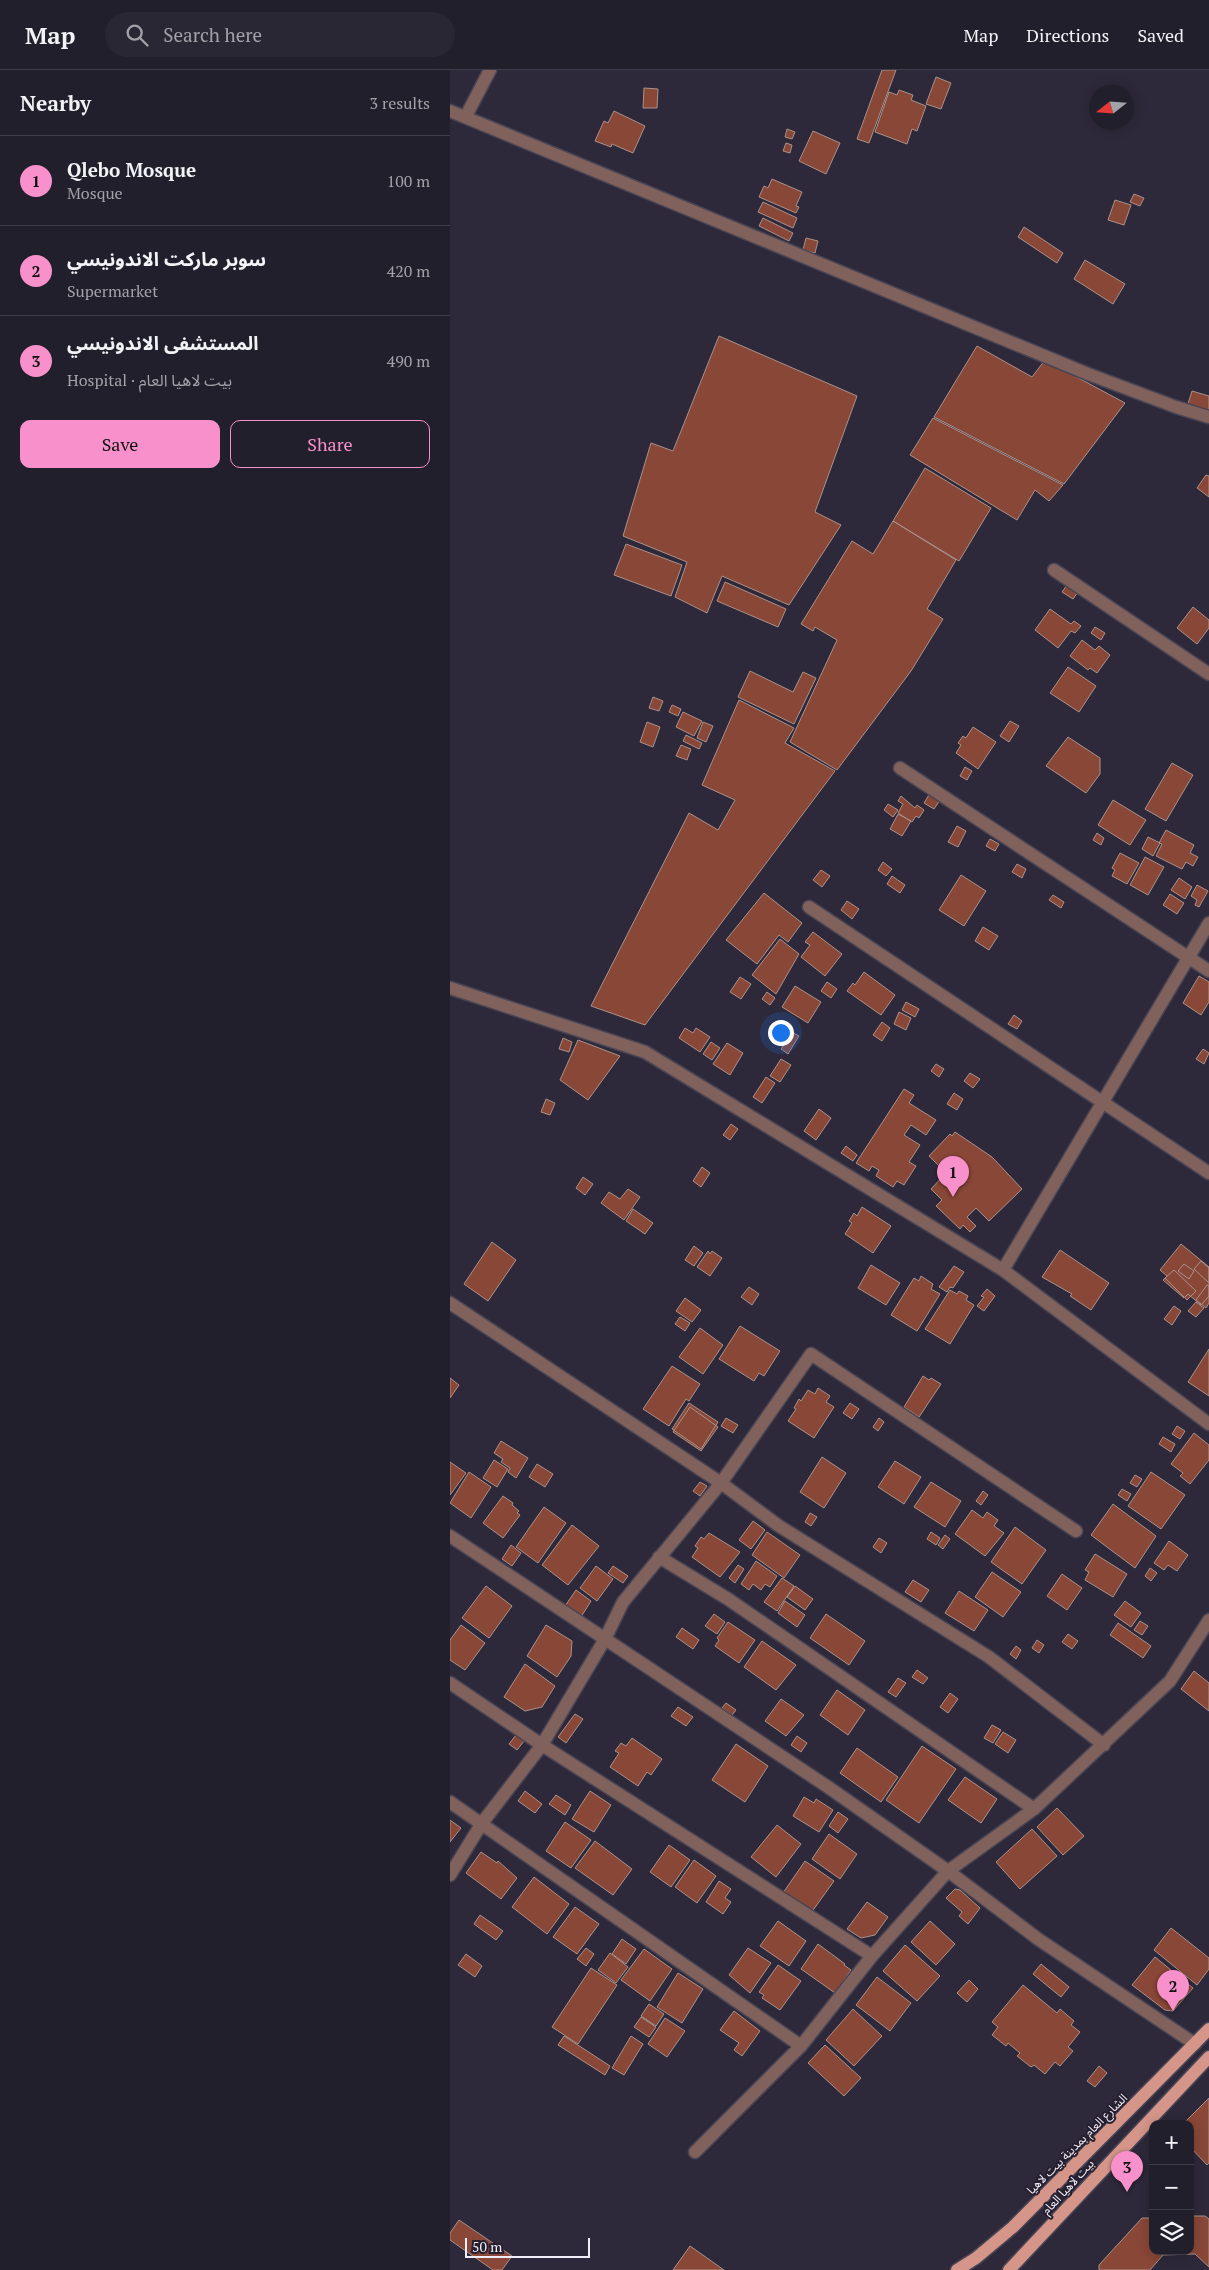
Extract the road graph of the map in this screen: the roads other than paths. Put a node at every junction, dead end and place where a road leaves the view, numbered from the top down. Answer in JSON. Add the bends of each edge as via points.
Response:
{"nodes":[{"id":1,"x":490,"y":70,"type":"edge"},
{"id":2,"x":450,"y":110,"type":"edge"},
{"id":3,"x":466,"y":116,"type":"junction"},
{"id":4,"x":1209,"y":417,"type":"edge"},
{"id":5,"x":1054,"y":570,"type":"dead end"},
{"id":6,"x":1209,"y":674,"type":"edge"},
{"id":7,"x":900,"y":768,"type":"dead end"},
{"id":8,"x":809,"y":907,"type":"dead end"},
{"id":9,"x":1209,"y":924,"type":"edge"},
{"id":10,"x":1188,"y":957,"type":"junction"},
{"id":11,"x":1209,"y":971,"type":"edge"},
{"id":12,"x":450,"y":988,"type":"edge"},
{"id":13,"x":1103,"y":1102,"type":"junction"},
{"id":14,"x":1209,"y":1173,"type":"edge"},
{"id":15,"x":1003,"y":1270,"type":"junction"},
{"id":16,"x":450,"y":1303,"type":"edge"},
{"id":17,"x":1209,"y":1424,"type":"edge"},
{"id":18,"x":721,"y":1483,"type":"junction"},
{"id":19,"x":1076,"y":1531,"type":"dead end"},
{"id":20,"x":450,"y":1536,"type":"edge"},
{"id":21,"x":659,"y":1557,"type":"junction"},
{"id":22,"x":1209,"y":1620,"type":"edge"},
{"id":23,"x":605,"y":1639,"type":"junction"},
{"id":24,"x":450,"y":1683,"type":"edge"},
{"id":25,"x":542,"y":1745,"type":"junction"},
{"id":26,"x":1104,"y":1745,"type":"junction"},
{"id":27,"x":450,"y":1802,"type":"edge"},
{"id":28,"x":1034,"y":1809,"type":"junction"},
{"id":29,"x":482,"y":1823,"type":"junction"},
{"id":30,"x":948,"y":1871,"type":"junction"},
{"id":31,"x":450,"y":1875,"type":"edge"},
{"id":32,"x":872,"y":1956,"type":"junction"},
{"id":33,"x":1209,"y":2029,"type":"edge"},
{"id":34,"x":1195,"y":2044,"type":"junction"},
{"id":35,"x":801,"y":2046,"type":"junction"},
{"id":36,"x":1209,"y":2058,"type":"edge"},
{"id":37,"x":695,"y":2152,"type":"dead end"},
{"id":38,"x":956,"y":2270,"type":"edge"},
{"id":39,"x":1009,"y":2270,"type":"edge"}],
"edges":[{"from":1,"to":3,"type":"street"},
{"from":2,"to":3,"type":"street"},
{"from":3,"to":4,"type":"street","via":[[1088,374],[1176,408]]},
{"from":5,"to":6,"type":"street"},
{"from":7,"to":10,"type":"street"},
{"from":8,"to":13,"type":"street"},
{"from":9,"to":10,"type":"street"},
{"from":10,"to":11,"type":"street"},
{"from":10,"to":13,"type":"street"},
{"from":12,"to":15,"type":"street","via":[[645,1052]]},
{"from":13,"to":14,"type":"street"},
{"from":13,"to":15,"type":"street"},
{"from":15,"to":17,"type":"street"},
{"from":16,"to":18,"type":"street"},
{"from":18,"to":19,"type":"street","via":[[811,1354]]},
{"from":18,"to":21,"type":"street"},
{"from":18,"to":26,"type":"street","via":[[779,1526],[989,1657]]},
{"from":20,"to":23,"type":"street"},
{"from":21,"to":23,"type":"street","via":[[623,1602]]},
{"from":21,"to":28,"type":"street","via":[[728,1599]]},
{"from":22,"to":26,"type":"street","via":[[1170,1680]]},
{"from":23,"to":25,"type":"street"},
{"from":23,"to":30,"type":"street"},
{"from":24,"to":25,"type":"street"},
{"from":25,"to":29,"type":"street"},
{"from":25,"to":32,"type":"street"},
{"from":26,"to":28,"type":"street"},
{"from":27,"to":29,"type":"street"},
{"from":28,"to":30,"type":"street"},
{"from":29,"to":31,"type":"street"},
{"from":29,"to":35,"type":"street"},
{"from":30,"to":32,"type":"street"},
{"from":30,"to":34,"type":"street","via":[[1038,1939]]},
{"from":32,"to":35,"type":"street"},
{"from":33,"to":34,"type":"main road","name":"الشارع العام بمدينة بيت لاهيا"},
{"from":34,"to":38,"type":"main road","name":"الشارع العام بمدينة بيت لاهيا","via":[[1013,2228]]},
{"from":35,"to":37,"type":"street"},
{"from":36,"to":39,"type":"main road","name":"بيت لاهيا العام"}]}
